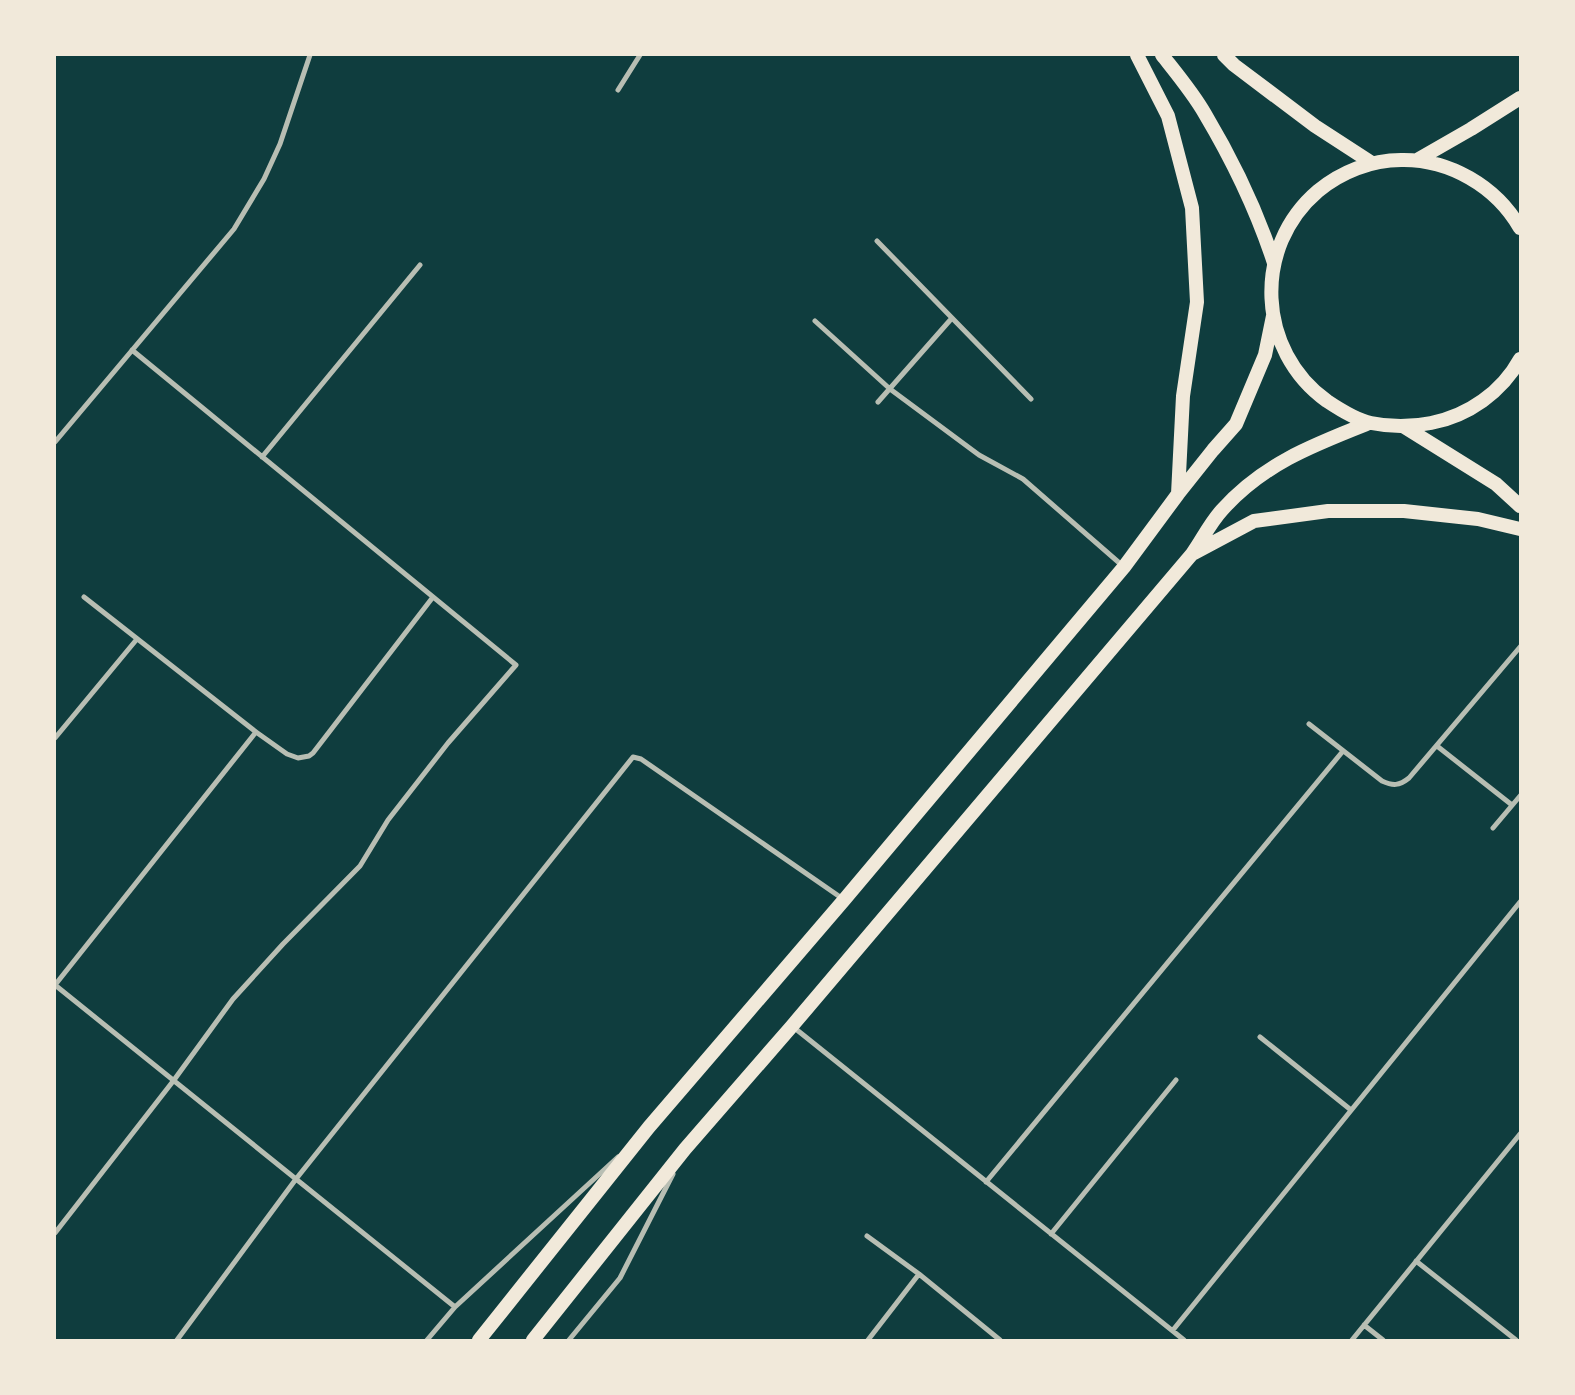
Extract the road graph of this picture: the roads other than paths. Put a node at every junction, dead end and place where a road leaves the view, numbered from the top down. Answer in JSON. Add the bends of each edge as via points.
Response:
{"nodes":[{"id":1,"x":310,"y":55,"type":"edge"},
{"id":2,"x":640,"y":55,"type":"edge"},
{"id":3,"x":1137,"y":55,"type":"edge"},
{"id":4,"x":1162,"y":55,"type":"edge"},
{"id":5,"x":1224,"y":55,"type":"edge"},
{"id":6,"x":618,"y":90,"type":"dead end"},
{"id":7,"x":1520,"y":98,"type":"edge"},
{"id":8,"x":1417,"y":160,"type":"junction"},
{"id":9,"x":1372,"y":163,"type":"junction"},
{"id":10,"x":1520,"y":228,"type":"edge"},
{"id":11,"x":877,"y":241,"type":"dead end"},
{"id":12,"x":1274,"y":263,"type":"junction"},
{"id":13,"x":420,"y":265,"type":"dead end"},
{"id":14,"x":1273,"y":316,"type":"junction"},
{"id":15,"x":952,"y":318,"type":"junction"},
{"id":16,"x":815,"y":321,"type":"dead end"},
{"id":17,"x":132,"y":350,"type":"junction"},
{"id":18,"x":1520,"y":359,"type":"edge"},
{"id":19,"x":890,"y":389,"type":"junction"},
{"id":20,"x":1031,"y":399,"type":"dead end"},
{"id":21,"x":878,"y":402,"type":"dead end"},
{"id":22,"x":1369,"y":423,"type":"junction"},
{"id":23,"x":1403,"y":426,"type":"junction"},
{"id":24,"x":55,"y":442,"type":"edge"},
{"id":25,"x":262,"y":457,"type":"junction"},
{"id":26,"x":1178,"y":494,"type":"junction"},
{"id":27,"x":1520,"y":506,"type":"edge"},
{"id":28,"x":1520,"y":529,"type":"edge"},
{"id":29,"x":1192,"y":554,"type":"junction"},
{"id":30,"x":1124,"y":568,"type":"junction"},
{"id":31,"x":84,"y":597,"type":"dead end"},
{"id":32,"x":433,"y":597,"type":"junction"},
{"id":33,"x":137,"y":639,"type":"junction"},
{"id":34,"x":1520,"y":647,"type":"edge"},
{"id":35,"x":1309,"y":724,"type":"dead end"},
{"id":36,"x":256,"y":732,"type":"junction"},
{"id":37,"x":55,"y":738,"type":"edge"},
{"id":38,"x":1437,"y":746,"type":"junction"},
{"id":39,"x":1343,"y":751,"type":"junction"},
{"id":40,"x":1520,"y":796,"type":"edge"},
{"id":41,"x":1512,"y":805,"type":"junction"},
{"id":42,"x":1493,"y":828,"type":"dead end"},
{"id":43,"x":844,"y":900,"type":"junction"},
{"id":44,"x":1520,"y":902,"type":"edge"},
{"id":45,"x":55,"y":985,"type":"edge"},
{"id":46,"x":792,"y":1026,"type":"junction"},
{"id":47,"x":1260,"y":1037,"type":"dead end"},
{"id":48,"x":174,"y":1080,"type":"junction"},
{"id":49,"x":1176,"y":1080,"type":"dead end"},
{"id":50,"x":1352,"y":1110,"type":"junction"},
{"id":51,"x":649,"y":1127,"type":"junction"},
{"id":52,"x":1520,"y":1134,"type":"edge"},
{"id":53,"x":685,"y":1149,"type":"junction"},
{"id":54,"x":296,"y":1179,"type":"junction"},
{"id":55,"x":986,"y":1182,"type":"junction"},
{"id":56,"x":55,"y":1233,"type":"edge"},
{"id":57,"x":1051,"y":1234,"type":"junction"},
{"id":58,"x":867,"y":1236,"type":"dead end"},
{"id":59,"x":1416,"y":1261,"type":"junction"},
{"id":60,"x":919,"y":1274,"type":"junction"},
{"id":61,"x":455,"y":1307,"type":"junction"},
{"id":62,"x":1364,"y":1325,"type":"junction"},
{"id":63,"x":1172,"y":1330,"type":"junction"},
{"id":64,"x":177,"y":1340,"type":"edge"},
{"id":65,"x":428,"y":1340,"type":"edge"},
{"id":66,"x":479,"y":1340,"type":"edge"},
{"id":67,"x":533,"y":1340,"type":"edge"},
{"id":68,"x":569,"y":1340,"type":"edge"},
{"id":69,"x":868,"y":1340,"type":"edge"},
{"id":70,"x":1000,"y":1340,"type":"edge"},
{"id":71,"x":1184,"y":1340,"type":"edge"},
{"id":72,"x":1352,"y":1340,"type":"edge"},
{"id":73,"x":1383,"y":1340,"type":"edge"},
{"id":74,"x":1516,"y":1340,"type":"edge"}],
"edges":[{"from":1,"to":17,"type":"street","via":[[280,144],[264,179],[234,229]]},
{"from":2,"to":6,"type":"street"},
{"from":3,"to":26,"type":"highway","via":[[1168,116],[1192,208],[1198,302],[1183,396]]},
{"from":4,"to":12,"type":"highway","via":[[1204,112],[1248,198]]},
{"from":5,"to":9,"type":"highway","via":[[1315,126]]},
{"from":7,"to":8,"type":"highway"},
{"from":8,"to":9,"type":"highway"},
{"from":8,"to":10,"type":"highway","via":[[1451,168],[1476,181],[1507,208]]},
{"from":9,"to":12,"type":"highway","via":[[1328,183],[1309,199],[1281,239]]},
{"from":11,"to":15,"type":"street"},
{"from":12,"to":14,"type":"highway"},
{"from":13,"to":25,"type":"street"},
{"from":14,"to":22,"type":"highway","via":[[1279,339],[1302,379],[1338,409]]},
{"from":14,"to":26,"type":"highway","via":[[1265,356],[1236,424]]},
{"from":15,"to":19,"type":"street"},
{"from":15,"to":20,"type":"street"},
{"from":16,"to":19,"type":"street"},
{"from":17,"to":24,"type":"street"},
{"from":17,"to":25,"type":"street"},
{"from":18,"to":23,"type":"highway","via":[[1508,377],[1469,410],[1437,422]]},
{"from":19,"to":21,"type":"street"},
{"from":19,"to":30,"type":"street","via":[[979,455],[1023,479]]},
{"from":22,"to":23,"type":"highway"},
{"from":22,"to":29,"type":"highway","via":[[1274,465],[1248,484],[1221,511]]},
{"from":23,"to":27,"type":"highway","via":[[1496,484]]},
{"from":25,"to":32,"type":"street"},
{"from":26,"to":30,"type":"highway"},
{"from":28,"to":29,"type":"highway","via":[[1478,519],[1404,511],[1328,511],[1254,521]]},
{"from":29,"to":46,"type":"highway"},
{"from":30,"to":43,"type":"highway"},
{"from":31,"to":33,"type":"street"},
{"from":32,"to":36,"type":"street","via":[[314,753],[292,757]]},
{"from":32,"to":48,"type":"street","via":[[516,665],[448,743],[394,812],[360,866],[233,999]]},
{"from":33,"to":36,"type":"street"},
{"from":33,"to":37,"type":"street"},
{"from":34,"to":38,"type":"street"},
{"from":35,"to":39,"type":"street"},
{"from":36,"to":45,"type":"street"},
{"from":38,"to":39,"type":"street","via":[[1409,778],[1396,786],[1382,781]]},
{"from":38,"to":41,"type":"street"},
{"from":39,"to":55,"type":"street"},
{"from":40,"to":41,"type":"street"},
{"from":41,"to":42,"type":"street"},
{"from":43,"to":51,"type":"highway"},
{"from":43,"to":54,"type":"street","via":[[641,759],[633,758]]},
{"from":44,"to":50,"type":"street"},
{"from":45,"to":48,"type":"street"},
{"from":46,"to":53,"type":"highway"},
{"from":46,"to":55,"type":"street"},
{"from":47,"to":50,"type":"street"},
{"from":48,"to":54,"type":"street"},
{"from":48,"to":56,"type":"street"},
{"from":49,"to":57,"type":"street"},
{"from":50,"to":63,"type":"street"},
{"from":51,"to":61,"type":"street"},
{"from":51,"to":66,"type":"highway"},
{"from":52,"to":59,"type":"street"},
{"from":53,"to":67,"type":"highway"},
{"from":53,"to":68,"type":"street","via":[[620,1278]]},
{"from":54,"to":61,"type":"street"},
{"from":54,"to":64,"type":"street"},
{"from":55,"to":57,"type":"street"},
{"from":57,"to":63,"type":"street"},
{"from":58,"to":60,"type":"street"},
{"from":59,"to":62,"type":"street"},
{"from":59,"to":74,"type":"street"},
{"from":60,"to":69,"type":"street"},
{"from":60,"to":70,"type":"street"},
{"from":61,"to":65,"type":"street"},
{"from":62,"to":72,"type":"street"},
{"from":62,"to":73,"type":"street"},
{"from":63,"to":71,"type":"street"}]}
